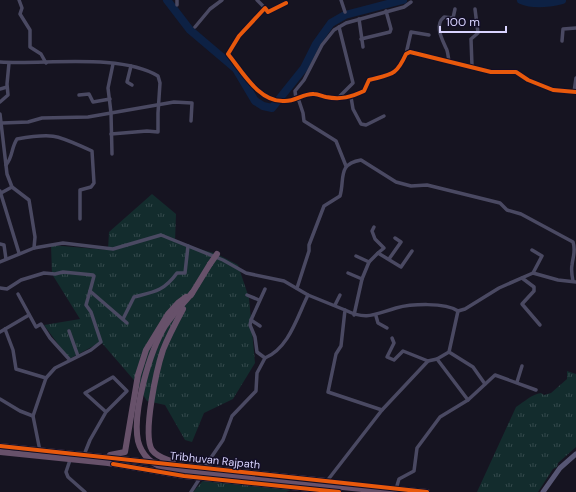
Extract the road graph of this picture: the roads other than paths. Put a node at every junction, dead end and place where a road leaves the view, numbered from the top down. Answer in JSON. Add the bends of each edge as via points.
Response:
{"nodes":[{"id":1,"x":19,"y":0,"type":"edge"},
{"id":2,"x":177,"y":0,"type":"edge"},
{"id":3,"x":222,"y":0,"type":"edge"},
{"id":4,"x":257,"y":0,"type":"edge"},
{"id":5,"x":341,"y":0,"type":"edge"},
{"id":6,"x":411,"y":2,"type":"dead end"},
{"id":7,"x":286,"y":3,"type":"dead end"},
{"id":8,"x":177,"y":5,"type":"dead end"},
{"id":9,"x":265,"y":8,"type":"junction"},
{"id":10,"x":455,"y":9,"type":"dead end"},
{"id":11,"x":475,"y":9,"type":"dead end"},
{"id":12,"x":386,"y":11,"type":"junction"},
{"id":13,"x":345,"y":12,"type":"dead end"},
{"id":14,"x":359,"y":19,"type":"junction"},
{"id":15,"x":195,"y":27,"type":"dead end"},
{"id":16,"x":338,"y":27,"type":"junction"},
{"id":17,"x":576,"y":28,"type":"edge"},
{"id":18,"x":428,"y":35,"type":"dead end"},
{"id":19,"x":361,"y":39,"type":"junction"},
{"id":20,"x":562,"y":41,"type":"dead end"},
{"id":21,"x":363,"y":47,"type":"dead end"},
{"id":22,"x":406,"y":54,"type":"junction"},
{"id":23,"x":449,"y":61,"type":"junction"},
{"id":24,"x":0,"y":62,"type":"edge"},
{"id":25,"x":9,"y":63,"type":"junction"},
{"id":26,"x":46,"y":63,"type":"junction"},
{"id":27,"x":113,"y":64,"type":"junction"},
{"id":28,"x":131,"y":66,"type":"junction"},
{"id":29,"x":472,"y":66,"type":"junction"},
{"id":30,"x":576,"y":78,"type":"edge"},
{"id":31,"x":132,"y":85,"type":"dead end"},
{"id":32,"x":8,"y":87,"type":"junction"},
{"id":33,"x":0,"y":89,"type":"edge"},
{"id":34,"x":575,"y":92,"type":"edge"},
{"id":35,"x":79,"y":95,"type":"dead end"},
{"id":36,"x":351,"y":97,"type":"junction"},
{"id":37,"x":110,"y":99,"type":"junction"},
{"id":38,"x":297,"y":99,"type":"junction"},
{"id":39,"x":337,"y":99,"type":"junction"},
{"id":40,"x":0,"y":100,"type":"edge"},
{"id":41,"x":158,"y":105,"type":"junction"},
{"id":42,"x":111,"y":113,"type":"junction"},
{"id":43,"x":0,"y":114,"type":"edge"},
{"id":44,"x":384,"y":116,"type":"dead end"},
{"id":45,"x":191,"y":121,"type":"dead end"},
{"id":46,"x":2,"y":123,"type":"junction"},
{"id":47,"x":111,"y":134,"type":"junction"},
{"id":48,"x":112,"y":154,"type":"dead end"},
{"id":49,"x":6,"y":165,"type":"junction"},
{"id":50,"x":346,"y":166,"type":"junction"},
{"id":51,"x":12,"y":187,"type":"junction"},
{"id":52,"x":0,"y":192,"type":"edge"},
{"id":53,"x":80,"y":219,"type":"dead end"},
{"id":54,"x":374,"y":227,"type":"dead end"},
{"id":55,"x":395,"y":238,"type":"dead end"},
{"id":56,"x":0,"y":244,"type":"edge"},
{"id":57,"x":188,"y":246,"type":"junction"},
{"id":58,"x":34,"y":248,"type":"junction"},
{"id":59,"x":532,"y":250,"type":"dead end"},
{"id":60,"x":412,"y":251,"type":"dead end"},
{"id":61,"x":19,"y":253,"type":"junction"},
{"id":62,"x":378,"y":253,"type":"junction"},
{"id":63,"x":217,"y":254,"type":"dead end"},
{"id":64,"x":356,"y":256,"type":"dead end"},
{"id":65,"x":6,"y":259,"type":"junction"},
{"id":66,"x":388,"y":259,"type":"junction"},
{"id":67,"x":0,"y":262,"type":"edge"},
{"id":68,"x":369,"y":262,"type":"junction"},
{"id":69,"x":348,"y":273,"type":"dead end"},
{"id":70,"x":533,"y":273,"type":"junction"},
{"id":71,"x":522,"y":278,"type":"junction"},
{"id":72,"x":362,"y":279,"type":"junction"},
{"id":73,"x":575,"y":282,"type":"edge"},
{"id":74,"x":0,"y":288,"type":"edge"},
{"id":75,"x":297,"y":288,"type":"junction"},
{"id":76,"x":265,"y":289,"type":"dead end"},
{"id":77,"x":90,"y":291,"type":"junction"},
{"id":78,"x":192,"y":293,"type":"junction"},
{"id":79,"x":18,"y":294,"type":"dead end"},
{"id":80,"x":247,"y":295,"type":"dead end"},
{"id":81,"x":308,"y":295,"type":"junction"},
{"id":82,"x":340,"y":295,"type":"dead end"},
{"id":83,"x":259,"y":300,"type":"junction"},
{"id":84,"x":335,"y":305,"type":"junction"},
{"id":85,"x":345,"y":310,"type":"junction"},
{"id":86,"x":458,"y":311,"type":"junction"},
{"id":87,"x":29,"y":315,"type":"junction"},
{"id":88,"x":354,"y":315,"type":"junction"},
{"id":89,"x":376,"y":316,"type":"junction"},
{"id":90,"x":123,"y":319,"type":"junction"},
{"id":91,"x":251,"y":320,"type":"junction"},
{"id":92,"x":127,"y":323,"type":"dead end"},
{"id":93,"x":540,"y":325,"type":"dead end"},
{"id":94,"x":260,"y":326,"type":"dead end"},
{"id":95,"x":386,"y":328,"type":"dead end"},
{"id":96,"x":5,"y":329,"type":"junction"},
{"id":97,"x":70,"y":331,"type":"dead end"},
{"id":98,"x":0,"y":332,"type":"edge"},
{"id":99,"x":392,"y":338,"type":"dead end"},
{"id":100,"x":385,"y":347,"type":"dead end"},
{"id":101,"x":390,"y":349,"type":"junction"},
{"id":102,"x":449,"y":352,"type":"junction"},
{"id":103,"x":78,"y":356,"type":"junction"},
{"id":104,"x":265,"y":358,"type":"junction"},
{"id":105,"x":69,"y":359,"type":"junction"},
{"id":106,"x":437,"y":359,"type":"junction"},
{"id":107,"x":428,"y":361,"type":"junction"},
{"id":108,"x":522,"y":366,"type":"dead end"},
{"id":109,"x":46,"y":378,"type":"junction"},
{"id":110,"x":517,"y":382,"type":"junction"},
{"id":111,"x":485,"y":384,"type":"junction"},
{"id":112,"x":536,"y":390,"type":"dead end"},
{"id":113,"x":0,"y":399,"type":"edge"},
{"id":114,"x":468,"y":400,"type":"junction"},
{"id":115,"x":382,"y":410,"type":"junction"},
{"id":116,"x":106,"y":412,"type":"junction"},
{"id":117,"x":33,"y":416,"type":"junction"},
{"id":118,"x":0,"y":446,"type":"edge"},
{"id":119,"x":0,"y":452,"type":"edge"},
{"id":120,"x":40,"y":453,"type":"junction"},
{"id":121,"x":576,"y":454,"type":"edge"},
{"id":122,"x":84,"y":455,"type":"junction"},
{"id":123,"x":94,"y":456,"type":"junction"},
{"id":124,"x":70,"y":460,"type":"junction"},
{"id":125,"x":181,"y":465,"type":"junction"},
{"id":126,"x":204,"y":468,"type":"junction"},
{"id":127,"x":200,"y":478,"type":"junction"},
{"id":128,"x":326,"y":481,"type":"junction"},
{"id":129,"x":394,"y":490,"type":"edge"},
{"id":130,"x":319,"y":491,"type":"edge"},
{"id":131,"x":85,"y":492,"type":"edge"},
{"id":132,"x":191,"y":492,"type":"edge"},
{"id":133,"x":339,"y":492,"type":"edge"},
{"id":134,"x":428,"y":492,"type":"edge"},
{"id":135,"x":543,"y":492,"type":"edge"}],
"edges":[{"from":1,"to":26,"type":"street","via":[[22,8],[20,14],[30,30],[30,47],[41,54]]},
{"from":2,"to":8,"type":"street"},
{"from":3,"to":15,"type":"street","via":[[210,9]]},
{"from":4,"to":9,"type":"street"},
{"from":5,"to":13,"type":"street"},
{"from":6,"to":12,"type":"street","via":[[404,7]]},
{"from":7,"to":9,"type":"street","via":[[268,12]]},
{"from":9,"to":38,"type":"street","via":[[239,36],[228,54],[257,90],[284,102]]},
{"from":10,"to":23,"type":"street","via":[[453,18],[444,17],[440,23],[440,34]]},
{"from":11,"to":29,"type":"street","via":[[478,33],[471,39]]},
{"from":12,"to":14,"type":"street"},
{"from":12,"to":19,"type":"street","via":[[390,32]]},
{"from":14,"to":16,"type":"street"},
{"from":14,"to":19,"type":"street"},
{"from":16,"to":38,"type":"street","via":[[322,45],[304,80],[295,91]]},
{"from":16,"to":39,"type":"street","via":[[353,83]]},
{"from":17,"to":20,"type":"street","via":[[563,29]]},
{"from":18,"to":22,"type":"street","via":[[411,32]]},
{"from":19,"to":21,"type":"street"},
{"from":22,"to":23,"type":"street","via":[[412,52]]},
{"from":22,"to":36,"type":"street","via":[[394,73],[369,80],[364,91]]},
{"from":23,"to":29,"type":"street"},
{"from":24,"to":25,"type":"street"},
{"from":25,"to":26,"type":"street"},
{"from":25,"to":32,"type":"street"},
{"from":26,"to":27,"type":"street"},
{"from":27,"to":28,"type":"street"},
{"from":27,"to":37,"type":"street","via":[[109,77]]},
{"from":28,"to":31,"type":"street","via":[[127,82]]},
{"from":28,"to":41,"type":"street","via":[[147,69],[158,76]]},
{"from":29,"to":34,"type":"street","via":[[491,72],[516,72],[553,90]]},
{"from":30,"to":34,"type":"street"},
{"from":32,"to":33,"type":"street"},
{"from":32,"to":40,"type":"street","via":[[8,95]]},
{"from":35,"to":37,"type":"street","via":[[90,94],[93,102]]},
{"from":36,"to":39,"type":"street"},
{"from":36,"to":44,"type":"street","via":[[353,109],[361,124],[366,125]]},
{"from":37,"to":42,"type":"street"},
{"from":38,"to":39,"type":"street","via":[[315,94]]},
{"from":38,"to":50,"type":"street","via":[[304,121],[336,141]]},
{"from":41,"to":42,"type":"street"},
{"from":41,"to":45,"type":"street","via":[[174,102],[192,103]]},
{"from":41,"to":47,"type":"street","via":[[158,132]]},
{"from":42,"to":46,"type":"street"},
{"from":42,"to":47,"type":"street"},
{"from":43,"to":46,"type":"street"},
{"from":46,"to":49,"type":"street"},
{"from":47,"to":48,"type":"street"},
{"from":49,"to":51,"type":"street"},
{"from":49,"to":53,"type":"street","via":[[12,158],[13,146],[18,139],[30,137],[55,135],[92,151],[94,183],[91,187],[80,190]]},
{"from":50,"to":73,"type":"street","via":[[361,160],[396,182],[411,186],[427,185],[500,203],[507,210],[521,214],[573,242],[576,246],[572,264]]},
{"from":50,"to":75,"type":"street","via":[[342,174],[340,196],[324,206]]},
{"from":51,"to":52,"type":"street"},
{"from":51,"to":58,"type":"street","via":[[26,196],[31,204]]},
{"from":52,"to":61,"type":"street"},
{"from":54,"to":62,"type":"street","via":[[372,231],[375,239],[384,248]]},
{"from":55,"to":66,"type":"street","via":[[401,242]]},
{"from":56,"to":65,"type":"street","via":[[4,245]]},
{"from":57,"to":58,"type":"street","via":[[161,236],[113,249],[64,243]]},
{"from":57,"to":75,"type":"street","via":[[235,265],[246,273],[277,279]]},
{"from":57,"to":90,"type":"street","via":[[185,273],[177,273],[171,282],[159,291],[134,297]]},
{"from":58,"to":61,"type":"street"},
{"from":59,"to":70,"type":"street","via":[[542,256]]},
{"from":60,"to":66,"type":"street","via":[[401,267]]},
{"from":61,"to":65,"type":"street"},
{"from":62,"to":66,"type":"street"},
{"from":62,"to":68,"type":"street"},
{"from":63,"to":78,"type":"highway","bridge":true},
{"from":64,"to":68,"type":"street"},
{"from":65,"to":67,"type":"street"},
{"from":68,"to":72,"type":"street"},
{"from":69,"to":72,"type":"street"},
{"from":70,"to":71,"type":"street"},
{"from":70,"to":73,"type":"street"},
{"from":71,"to":86,"type":"street"},
{"from":71,"to":93,"type":"street","via":[[534,288],[522,304]]},
{"from":72,"to":88,"type":"street"},
{"from":74,"to":77,"type":"street","via":[[8,289],[21,280],[44,273],[63,272],[93,275]]},
{"from":75,"to":81,"type":"street"},
{"from":76,"to":83,"type":"street"},
{"from":77,"to":90,"type":"street"},
{"from":77,"to":103,"type":"street","via":[[86,304],[101,342]]},
{"from":78,"to":123,"type":"highway","via":[[168,314],[146,350],[138,375],[125,452]]},
{"from":78,"to":125,"type":"highway","via":[[173,326],[163,351],[152,398],[149,432],[150,443],[156,454]]},
{"from":78,"to":129,"type":"highway","via":[[165,326],[148,365],[137,432],[146,457],[156,466],[167,469]]},
{"from":79,"to":87,"type":"street"},
{"from":80,"to":83,"type":"street"},
{"from":81,"to":84,"type":"street"},
{"from":81,"to":104,"type":"street","via":[[282,347],[275,354]]},
{"from":82,"to":84,"type":"street"},
{"from":83,"to":91,"type":"street"},
{"from":84,"to":85,"type":"street"},
{"from":85,"to":88,"type":"street"},
{"from":85,"to":115,"type":"street","via":[[341,346],[336,354],[328,392]]},
{"from":86,"to":89,"type":"street","via":[[436,305],[422,305],[397,308]]},
{"from":86,"to":102,"type":"street"},
{"from":87,"to":96,"type":"street"},
{"from":87,"to":105,"type":"street","via":[[36,327],[41,324]]},
{"from":88,"to":89,"type":"street"},
{"from":89,"to":95,"type":"street","via":[[378,323]]},
{"from":90,"to":92,"type":"street"},
{"from":91,"to":94,"type":"street"},
{"from":91,"to":104,"type":"street","via":[[257,352]]},
{"from":96,"to":98,"type":"street"},
{"from":96,"to":109,"type":"street","via":[[13,350],[16,369]]},
{"from":97,"to":103,"type":"street"},
{"from":99,"to":101,"type":"street","via":[[394,343]]},
{"from":100,"to":101,"type":"street"},
{"from":101,"to":107,"type":"street","via":[[387,357],[394,360],[403,350]]},
{"from":102,"to":106,"type":"street"},
{"from":102,"to":111,"type":"street","via":[[473,367]]},
{"from":103,"to":105,"type":"street"},
{"from":104,"to":126,"type":"street","via":[[259,366],[256,391],[232,416],[223,440]]},
{"from":105,"to":109,"type":"street"},
{"from":106,"to":107,"type":"street"},
{"from":106,"to":114,"type":"street"},
{"from":107,"to":115,"type":"street"},
{"from":108,"to":110,"type":"street"},
{"from":109,"to":117,"type":"street"},
{"from":110,"to":111,"type":"street","via":[[496,375]]},
{"from":110,"to":112,"type":"street"},
{"from":111,"to":114,"type":"street"},
{"from":113,"to":117,"type":"street"},
{"from":114,"to":129,"type":"street","via":[[440,417],[417,448],[414,471],[399,479]]},
{"from":115,"to":128,"type":"street"},
{"from":116,"to":116,"type":"street","via":[[85,393],[113,377],[127,391]]},
{"from":116,"to":122,"type":"street"},
{"from":117,"to":120,"type":"street"},
{"from":118,"to":120,"type":"highway","name":"Tribhuvan Rajpath"},
{"from":119,"to":120,"type":"highway","name":"Tribhuvan Rajpath"},
{"from":120,"to":122,"type":"highway","name":"Tribhuvan Rajpath"},
{"from":120,"to":124,"type":"highway","name":"Tribhuvan Rajpath"},
{"from":121,"to":135,"type":"street","via":[[560,468]]},
{"from":122,"to":123,"type":"highway","name":"Tribhuvan Rajpath"},
{"from":123,"to":125,"type":"highway","name":"Tribhuvan Rajpath"},
{"from":124,"to":127,"type":"highway","name":"Tribhuvan Rajpath","via":[[108,463]]},
{"from":124,"to":131,"type":"street","via":[[66,472],[68,477]]},
{"from":125,"to":126,"type":"highway","name":"Tribhuvan Rajpath"},
{"from":126,"to":128,"type":"highway","name":"Tribhuvan Rajpath"},
{"from":127,"to":130,"type":"highway","name":"Tribhuvan Rajpath"},
{"from":127,"to":132,"type":"street"},
{"from":128,"to":129,"type":"highway","name":"Tribhuvan Rajpath"},
{"from":129,"to":134,"type":"highway","name":"Tribhuvan Rajpath"},
{"from":130,"to":133,"type":"highway","name":"Tribhuvan Rajpath"}]}
